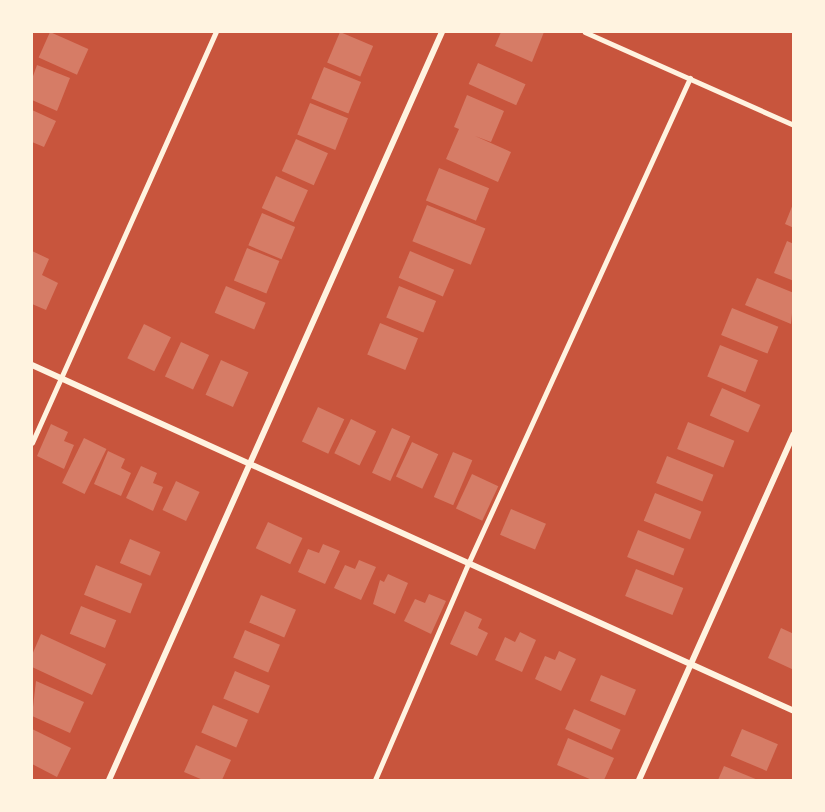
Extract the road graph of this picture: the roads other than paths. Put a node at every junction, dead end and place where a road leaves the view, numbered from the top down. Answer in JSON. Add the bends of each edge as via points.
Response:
{"nodes":[{"id":1,"x":216,"y":32,"type":"edge"},
{"id":2,"x":442,"y":32,"type":"edge"},
{"id":3,"x":585,"y":32,"type":"edge"},
{"id":4,"x":690,"y":78,"type":"junction"},
{"id":5,"x":794,"y":124,"type":"edge"},
{"id":6,"x":32,"y":365,"type":"edge"},
{"id":7,"x":63,"y":380,"type":"junction"},
{"id":8,"x":794,"y":434,"type":"edge"},
{"id":9,"x":32,"y":443,"type":"edge"},
{"id":10,"x":249,"y":465,"type":"junction"},
{"id":11,"x":468,"y":564,"type":"junction"},
{"id":12,"x":691,"y":665,"type":"junction"},
{"id":13,"x":794,"y":711,"type":"edge"},
{"id":14,"x":109,"y":780,"type":"edge"},
{"id":15,"x":375,"y":780,"type":"edge"},
{"id":16,"x":639,"y":780,"type":"edge"}],
"edges":[{"from":1,"to":7,"type":"lane"},
{"from":2,"to":10,"type":"street"},
{"from":3,"to":4,"type":"lane"},
{"from":4,"to":5,"type":"lane"},
{"from":4,"to":11,"type":"lane"},
{"from":6,"to":7,"type":"street"},
{"from":7,"to":9,"type":"lane"},
{"from":7,"to":10,"type":"street"},
{"from":8,"to":12,"type":"street"},
{"from":10,"to":11,"type":"street"},
{"from":10,"to":14,"type":"street"},
{"from":11,"to":12,"type":"street"},
{"from":11,"to":15,"type":"lane"},
{"from":12,"to":13,"type":"street"},
{"from":12,"to":16,"type":"street"}]}
